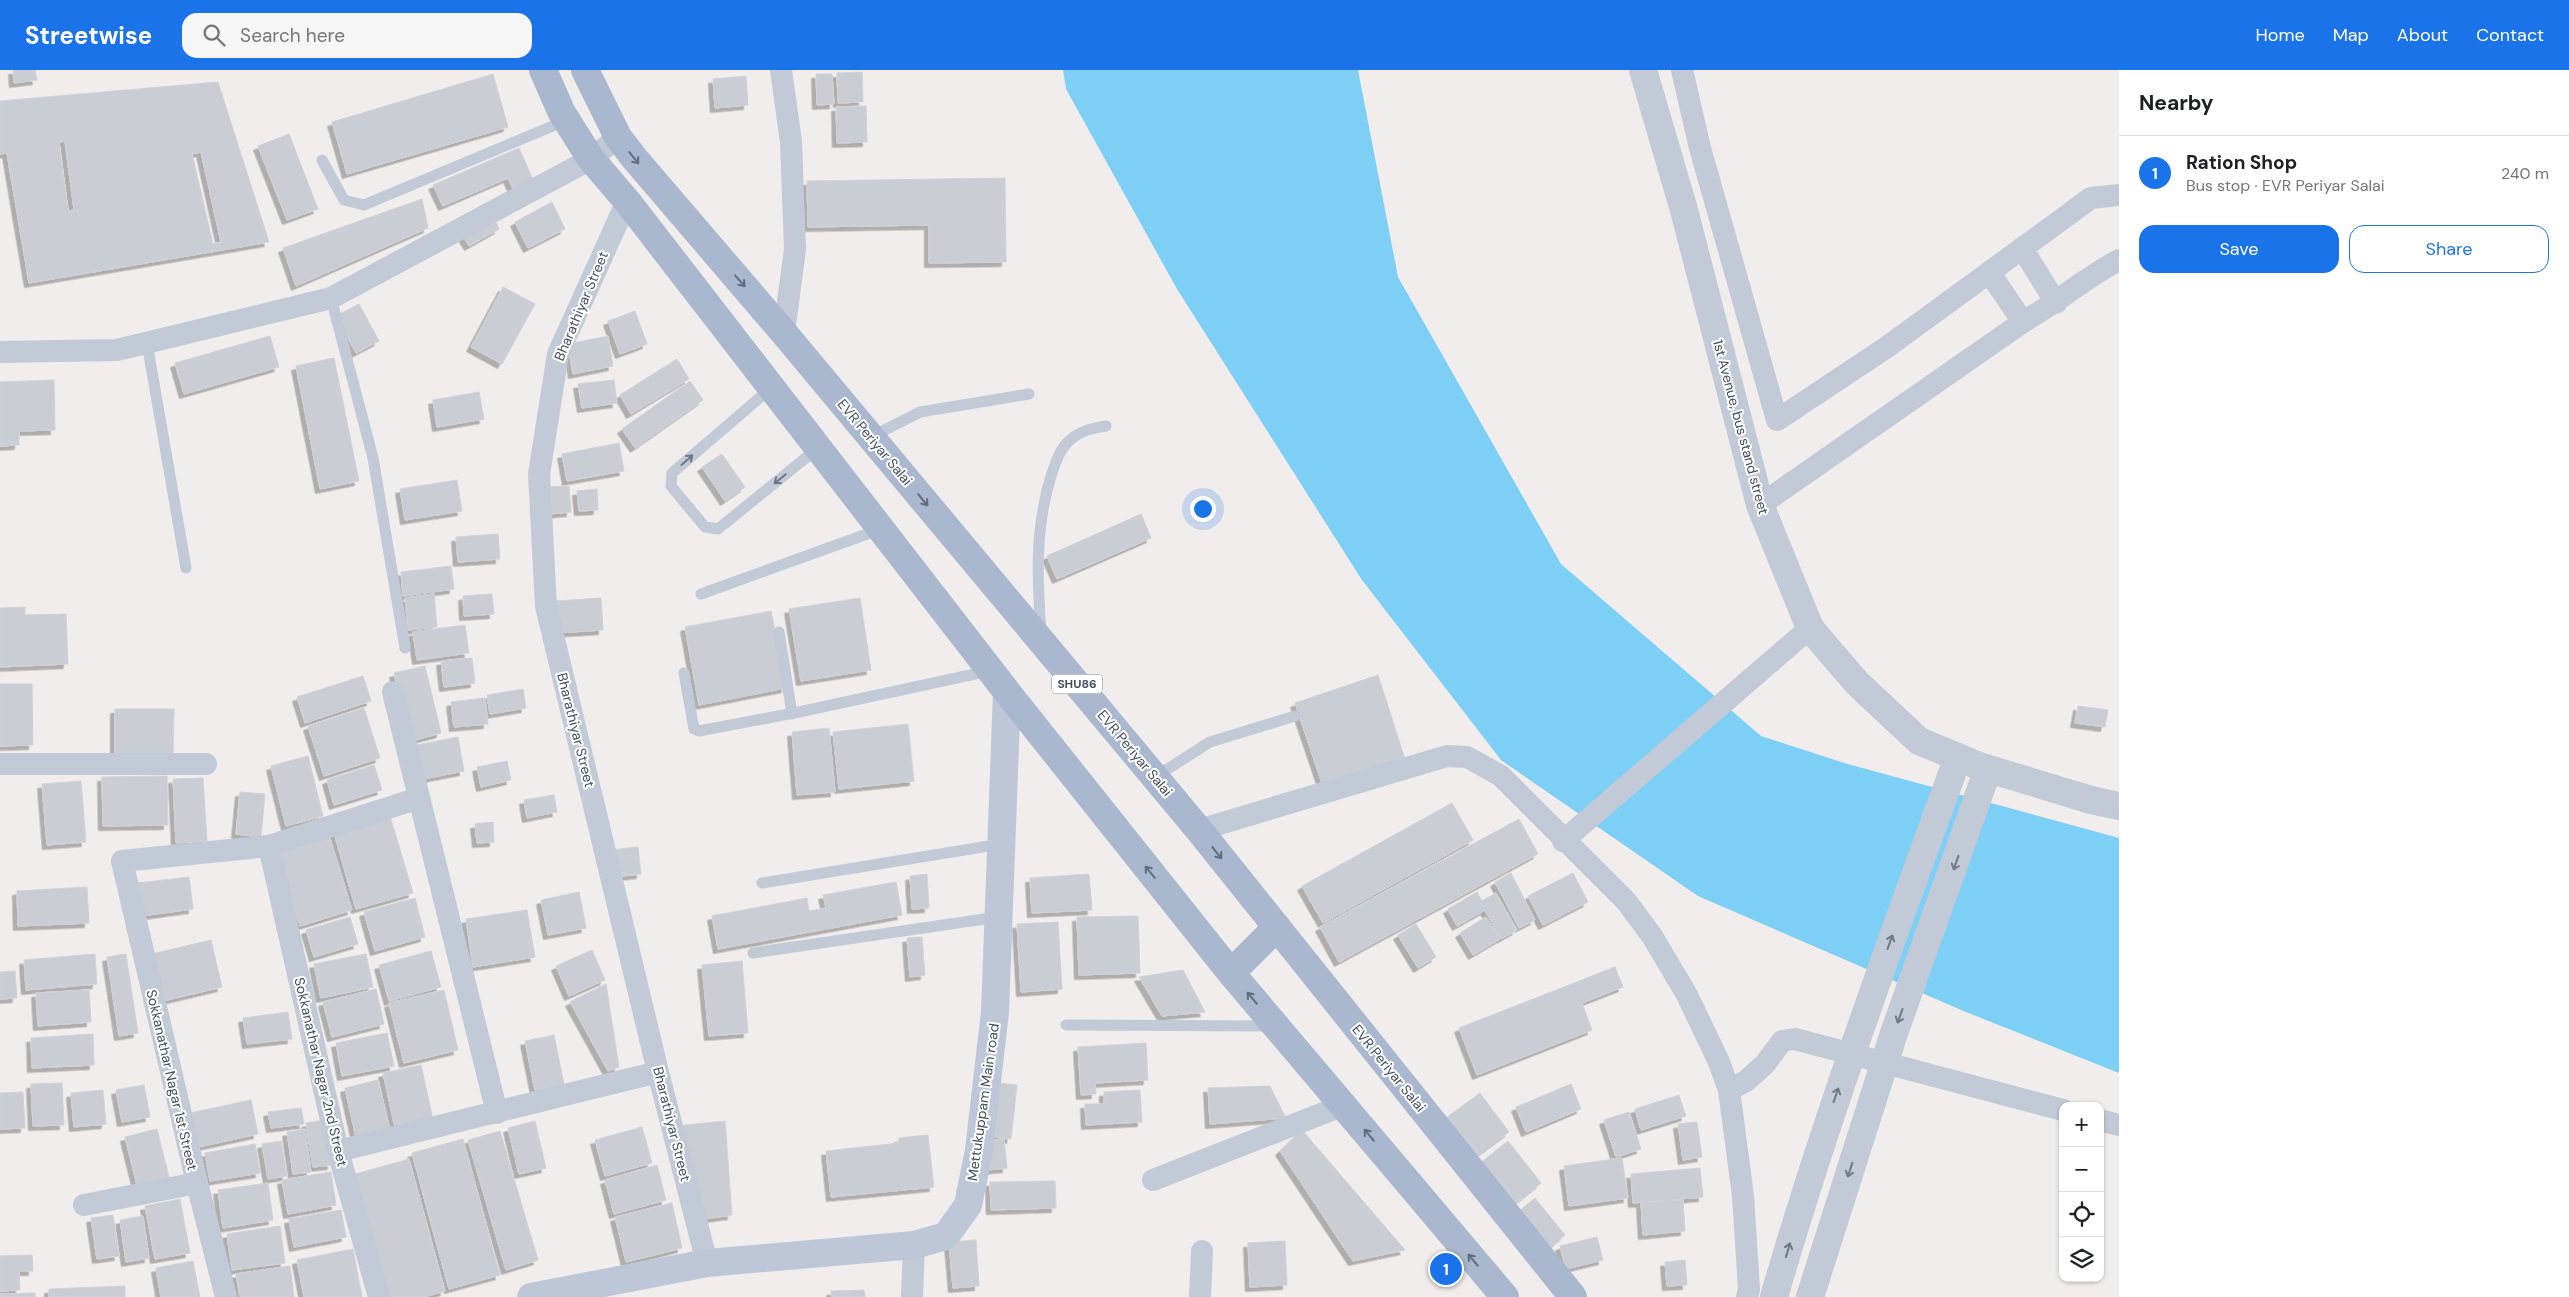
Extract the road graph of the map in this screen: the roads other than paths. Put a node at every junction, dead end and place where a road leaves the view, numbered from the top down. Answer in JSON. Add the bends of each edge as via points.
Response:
{"nodes":[{"id":1,"x":543,"y":70,"type":"edge"},
{"id":2,"x":585,"y":70,"type":"edge"},
{"id":3,"x":781,"y":70,"type":"edge"},
{"id":4,"x":1643,"y":70,"type":"edge"},
{"id":5,"x":1682,"y":70,"type":"edge"},
{"id":6,"x":567,"y":120,"type":"junction"},
{"id":7,"x":618,"y":137,"type":"junction"},
{"id":8,"x":591,"y":159,"type":"junction"},
{"id":9,"x":322,"y":160,"type":"dead end"},
{"id":10,"x":2119,"y":195,"type":"edge"},
{"id":11,"x":626,"y":201,"type":"junction"},
{"id":12,"x":2022,"y":248,"type":"junction"},
{"id":13,"x":2119,"y":260,"type":"edge"},
{"id":14,"x":1989,"y":272,"type":"junction"},
{"id":15,"x":331,"y":298,"type":"junction"},
{"id":16,"x":2056,"y":303,"type":"junction"},
{"id":17,"x":2023,"y":322,"type":"junction"},
{"id":18,"x":784,"y":333,"type":"junction"},
{"id":19,"x":147,"y":343,"type":"junction"},
{"id":20,"x":0,"y":352,"type":"edge"},
{"id":21,"x":771,"y":388,"type":"junction"},
{"id":22,"x":1029,"y":394,"type":"dead end"},
{"id":23,"x":1106,"y":426,"type":"dead end"},
{"id":24,"x":871,"y":437,"type":"junction"},
{"id":25,"x":818,"y":448,"type":"junction"},
{"id":26,"x":1760,"y":505,"type":"junction"},
{"id":27,"x":881,"y":529,"type":"junction"},
{"id":28,"x":186,"y":568,"type":"dead end"},
{"id":29,"x":701,"y":594,"type":"dead end"},
{"id":30,"x":1810,"y":628,"type":"junction"},
{"id":31,"x":779,"y":632,"type":"dead end"},
{"id":32,"x":1042,"y":641,"type":"junction"},
{"id":33,"x":405,"y":648,"type":"dead end"},
{"id":34,"x":684,"y":673,"type":"dead end"},
{"id":35,"x":998,"y":681,"type":"junction"},
{"id":36,"x":393,"y":692,"type":"dead end"},
{"id":37,"x":792,"y":714,"type":"junction"},
{"id":38,"x":1295,"y":716,"type":"dead end"},
{"id":39,"x":1958,"y":758,"type":"junction"},
{"id":40,"x":0,"y":764,"type":"edge"},
{"id":41,"x":206,"y":764,"type":"dead end"},
{"id":42,"x":1988,"y":769,"type":"junction"},
{"id":43,"x":1155,"y":777,"type":"junction"},
{"id":44,"x":419,"y":798,"type":"junction"},
{"id":45,"x":2119,"y":806,"type":"edge"},
{"id":46,"x":1199,"y":830,"type":"junction"},
{"id":47,"x":1563,"y":841,"type":"junction"},
{"id":48,"x":1001,"y":844,"type":"junction"},
{"id":49,"x":269,"y":846,"type":"junction"},
{"id":50,"x":762,"y":883,"type":"dead end"},
{"id":51,"x":998,"y":917,"type":"junction"},
{"id":52,"x":1277,"y":927,"type":"junction"},
{"id":53,"x":753,"y":953,"type":"dead end"},
{"id":54,"x":1230,"y":973,"type":"junction"},
{"id":55,"x":1066,"y":1026,"type":"dead end"},
{"id":56,"x":1276,"y":1026,"type":"junction"},
{"id":57,"x":658,"y":1072,"type":"junction"},
{"id":58,"x":1729,"y":1090,"type":"junction"},
{"id":59,"x":1344,"y":1106,"type":"junction"},
{"id":60,"x":2059,"y":1109,"type":"edge"},
{"id":61,"x":497,"y":1113,"type":"junction"},
{"id":62,"x":2104,"y":1121,"type":"edge"},
{"id":63,"x":2119,"y":1125,"type":"edge"},
{"id":64,"x":338,"y":1151,"type":"junction"},
{"id":65,"x":1153,"y":1180,"type":"dead end"},
{"id":66,"x":197,"y":1184,"type":"junction"},
{"id":67,"x":84,"y":1206,"type":"dead end"},
{"id":68,"x":914,"y":1245,"type":"junction"},
{"id":69,"x":1202,"y":1251,"type":"dead end"},
{"id":70,"x":707,"y":1264,"type":"junction"},
{"id":71,"x":594,"y":1291,"type":"edge"},
{"id":72,"x":226,"y":1297,"type":"edge"},
{"id":73,"x":378,"y":1297,"type":"edge"},
{"id":74,"x":531,"y":1297,"type":"edge"},
{"id":75,"x":912,"y":1297,"type":"edge"},
{"id":76,"x":1200,"y":1297,"type":"edge"},
{"id":77,"x":1505,"y":1297,"type":"edge"},
{"id":78,"x":1573,"y":1297,"type":"edge"},
{"id":79,"x":1747,"y":1297,"type":"edge"},
{"id":80,"x":1774,"y":1297,"type":"edge"},
{"id":81,"x":1810,"y":1297,"type":"edge"}],
"edges":[{"from":1,"to":6,"type":"main road"},
{"from":2,"to":7,"type":"main road","name":"EVR Periyar Salai","number":"SHU86"},
{"from":3,"to":18,"type":"street","via":[[791,142],[795,249]]},
{"from":4,"to":26,"type":"street","name":"1st Avenue, bus stand street","via":[[1684,210]]},
{"from":5,"to":14,"type":"street","via":[[1700,148],[1777,420],[1887,347]]},
{"from":6,"to":8,"type":"main road"},
{"from":6,"to":9,"type":"lane","via":[[364,205],[344,200]]},
{"from":7,"to":8,"type":"street"},
{"from":7,"to":18,"type":"main road","name":"EVR Periyar Salai","number":"SHU86","one_way":true},
{"from":8,"to":11,"type":"main road"},
{"from":8,"to":15,"type":"street"},
{"from":10,"to":12,"type":"street","via":[[2091,198]]},
{"from":11,"to":21,"type":"main road"},
{"from":11,"to":57,"type":"street","name":"Bharathiyar Street","via":[[558,354],[539,474],[546,606]]},
{"from":12,"to":14,"type":"street"},
{"from":12,"to":16,"type":"street"},
{"from":13,"to":16,"type":"street","via":[[2099,270]]},
{"from":14,"to":17,"type":"street"},
{"from":15,"to":19,"type":"street"},
{"from":15,"to":33,"type":"lane","via":[[373,458]]},
{"from":16,"to":17,"type":"street"},
{"from":17,"to":26,"type":"street"},
{"from":18,"to":24,"type":"main road","name":"EVR Periyar Salai","number":"SHU86"},
{"from":19,"to":20,"type":"street","via":[[117,350]]},
{"from":19,"to":28,"type":"lane"},
{"from":21,"to":25,"type":"main road"},
{"from":25,"to":21,"type":"lane","one_way":true,"via":[[718,529],[705,527],[671,486],[672,473]]},
{"from":22,"to":24,"type":"lane","via":[[920,412]]},
{"from":23,"to":32,"type":"lane","via":[[1080,433],[1069,441],[1061,452],[1045,496],[1037,557]]},
{"from":24,"to":32,"type":"main road","name":"EVR Periyar Salai","number":"SHU86","one_way":true},
{"from":25,"to":27,"type":"main road"},
{"from":26,"to":30,"type":"street","name":"1st Avenue, bus stand street"},
{"from":27,"to":29,"type":"lane"},
{"from":27,"to":35,"type":"main road"},
{"from":30,"to":39,"type":"street","name":"1st Avenue, bus stand street","via":[[1856,682],[1919,741]]},
{"from":30,"to":47,"type":"street"},
{"from":31,"to":37,"type":"lane"},
{"from":32,"to":43,"type":"main road","name":"EVR Periyar Salai","number":"SHU86"},
{"from":34,"to":37,"type":"lane","via":[[694,729],[699,731]]},
{"from":35,"to":37,"type":"lane"},
{"from":35,"to":48,"type":"main road","name":"Mettukuppam Main road"},
{"from":54,"to":35,"type":"main road","one_way":true},
{"from":36,"to":44,"type":"street"},
{"from":38,"to":43,"type":"lane","via":[[1210,742]]},
{"from":39,"to":42,"type":"street","name":"1st Avenue, bus stand street"},
{"from":80,"to":39,"type":"street","one_way":true,"via":[[1807,1181],[1865,1010]]},
{"from":40,"to":41,"type":"street"},
{"from":42,"to":45,"type":"street","name":"1st Avenue, bus stand street"},
{"from":42,"to":81,"type":"street","one_way":true,"via":[[1894,1033]]},
{"from":43,"to":46,"type":"main road","name":"EVR Periyar Salai","number":"SHU86"},
{"from":44,"to":49,"type":"street"},
{"from":44,"to":61,"type":"street"},
{"from":46,"to":47,"type":"street","via":[[1446,756],[1466,757],[1501,776]]},
{"from":46,"to":52,"type":"main road","name":"EVR Periyar Salai","number":"SHU86","one_way":true},
{"from":47,"to":58,"type":"street","via":[[1626,901],[1652,936],[1687,995]]},
{"from":48,"to":50,"type":"lane"},
{"from":48,"to":51,"type":"main road","name":"Mettukuppam Main road"},
{"from":49,"to":64,"type":"street","name":"Sokkanathar Nagar 2nd Street"},
{"from":49,"to":66,"type":"street","name":"Sokkanathar Nagar 1st Street","via":[[122,861]]},
{"from":51,"to":53,"type":"lane"},
{"from":51,"to":68,"type":"main road","name":"Mettukuppam Main road","via":[[995,1012],[979,1150],[968,1205],[946,1236]]},
{"from":52,"to":54,"type":"main road"},
{"from":52,"to":78,"type":"main road","name":"EVR Periyar Salai","number":"SHU86"},
{"from":56,"to":54,"type":"main road","one_way":true},
{"from":55,"to":56,"type":"lane"},
{"from":56,"to":59,"type":"main road"},
{"from":57,"to":61,"type":"street"},
{"from":57,"to":70,"type":"street","name":"Bharathiyar Street"},
{"from":58,"to":60,"type":"street","via":[[1764,1064],[1782,1040],[1795,1039]]},
{"from":58,"to":79,"type":"street","via":[[1743,1196]]},
{"from":59,"to":65,"type":"street"},
{"from":77,"to":59,"type":"main road","one_way":true},
{"from":61,"to":64,"type":"street"},
{"from":62,"to":63,"type":"street"},
{"from":64,"to":73,"type":"street","name":"Sokkanathar Nagar 2nd Street"},
{"from":66,"to":67,"type":"street"},
{"from":66,"to":72,"type":"street","name":"Sokkanathar Nagar 1st Street"},
{"from":68,"to":70,"type":"main road","name":"Mettukuppam Main road"},
{"from":68,"to":75,"type":"street"},
{"from":69,"to":76,"type":"street"},
{"from":70,"to":71,"type":"main road","name":"Mettukuppam Main road"},
{"from":71,"to":74,"type":"main road","name":"Mettukuppam Main road"}]}
